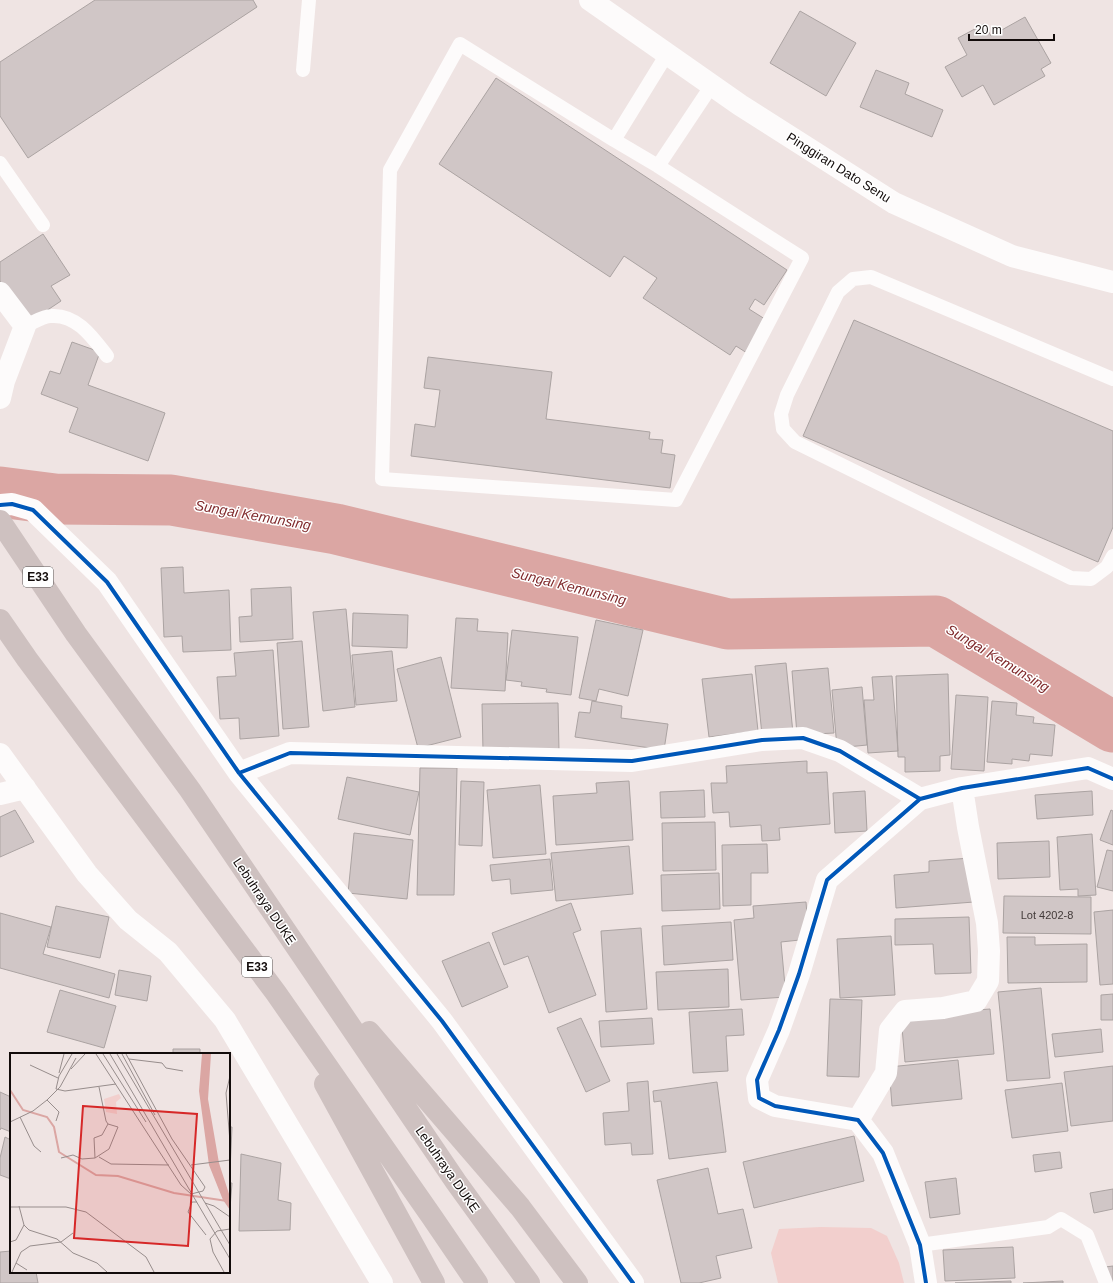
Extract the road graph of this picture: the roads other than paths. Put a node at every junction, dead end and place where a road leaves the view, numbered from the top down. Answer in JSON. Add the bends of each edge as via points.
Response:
{"nodes":[{"id":1,"x":309,"y":0,"type":"edge"},
{"id":2,"x":590,"y":0,"type":"edge"},
{"id":3,"x":667,"y":54,"type":"junction"},
{"id":4,"x":303,"y":70,"type":"dead end"},
{"id":5,"x":712,"y":86,"type":"junction"},
{"id":6,"x":614,"y":140,"type":"junction"},
{"id":7,"x":0,"y":163,"type":"edge"},
{"id":8,"x":658,"y":166,"type":"junction"},
{"id":9,"x":43,"y":225,"type":"dead end"},
{"id":10,"x":1113,"y":282,"type":"edge"},
{"id":11,"x":0,"y":293,"type":"edge"},
{"id":12,"x":25,"y":326,"type":"junction"},
{"id":13,"x":107,"y":356,"type":"dead end"},
{"id":14,"x":1113,"y":379,"type":"edge"},
{"id":15,"x":0,"y":398,"type":"edge"},
{"id":16,"x":0,"y":505,"type":"edge"},
{"id":17,"x":0,"y":521,"type":"edge"},
{"id":18,"x":1113,"y":556,"type":"edge"},
{"id":19,"x":0,"y":620,"type":"edge"},
{"id":20,"x":0,"y":754,"type":"edge"},
{"id":21,"x":239,"y":773,"type":"junction"},
{"id":22,"x":1113,"y":779,"type":"edge"},
{"id":23,"x":25,"y":788,"type":"junction"},
{"id":24,"x":962,"y":788,"type":"junction"},
{"id":25,"x":0,"y":794,"type":"edge"},
{"id":26,"x":920,"y":799,"type":"junction"},
{"id":27,"x":299,"y":951,"type":"junction"},
{"id":28,"x":276,"y":994,"type":"junction"},
{"id":29,"x":858,"y":1120,"type":"junction"},
{"id":30,"x":920,"y":1245,"type":"junction"},
{"id":31,"x":382,"y":1283,"type":"edge"},
{"id":32,"x":434,"y":1283,"type":"edge"},
{"id":33,"x":476,"y":1283,"type":"edge"},
{"id":34,"x":529,"y":1283,"type":"edge"},
{"id":35,"x":577,"y":1283,"type":"edge"},
{"id":36,"x":634,"y":1283,"type":"edge"},
{"id":37,"x":926,"y":1283,"type":"edge"},
{"id":38,"x":1106,"y":1283,"type":"edge"}],
"edges":[{"from":1,"to":4,"type":"lane"},
{"from":2,"to":3,"type":"street","name":"Pinggiran Dato Senu"},
{"from":3,"to":5,"type":"street","name":"Pinggiran Dato Senu"},
{"from":3,"to":6,"type":"lane"},
{"from":5,"to":8,"type":"lane"},
{"from":5,"to":10,"type":"street","name":"Pinggiran Dato Senu","via":[[894,203],[1012,256]]},
{"from":6,"to":8,"type":"lane"},
{"from":6,"to":8,"type":"lane","via":[[460,44],[390,170],[382,478],[676,500],[802,258]]},
{"from":7,"to":9,"type":"lane"},
{"from":11,"to":12,"type":"street"},
{"from":12,"to":13,"type":"lane","via":[[50,316],[61,316],[71,320],[93,337]]},
{"from":12,"to":15,"type":"street"},
{"from":14,"to":18,"type":"lane","via":[[871,277],[853,279],[838,292],[787,395],[781,414],[783,429],[795,442],[1071,578],[1091,579],[1107,567]]},
{"from":16,"to":21,"type":"street","via":[[12,504],[33,510],[107,582]]},
{"from":17,"to":27,"type":"highway","name":"Lebuhraya DUKE","number":"E33","via":[[76,634],[190,790]]},
{"from":19,"to":28,"type":"highway","number":"E33","via":[[27,660]]},
{"from":20,"to":23,"type":"street"},
{"from":21,"to":26,"type":"street","via":[[290,753],[632,761],[762,740],[803,738],[840,751]]},
{"from":21,"to":36,"type":"street","via":[[442,1021]]},
{"from":22,"to":24,"type":"street","via":[[1088,768]]},
{"from":23,"to":25,"type":"street"},
{"from":23,"to":31,"type":"street","via":[[87,874],[128,920],[168,952],[224,1020]]},
{"from":24,"to":26,"type":"street"},
{"from":24,"to":29,"type":"street","via":[[987,923],[988,981],[976,1001],[943,1008],[905,1011],[890,1030],[886,1073]]},
{"from":26,"to":29,"type":"street","via":[[827,880],[799,974],[779,1030],[756,1080],[759,1098],[776,1106]]},
{"from":27,"to":34,"type":"highway","name":"Lebuhraya DUKE","number":"E33","via":[[456,1182]]},
{"from":27,"to":35,"type":"highway","via":[[520,1207]]},
{"from":28,"to":32,"type":"highway"},
{"from":28,"to":33,"type":"highway","number":"E33"},
{"from":29,"to":30,"type":"street","via":[[883,1153]]},
{"from":30,"to":37,"type":"street"},
{"from":30,"to":38,"type":"lane","via":[[1048,1227],[1062,1219],[1087,1235]]}]}
